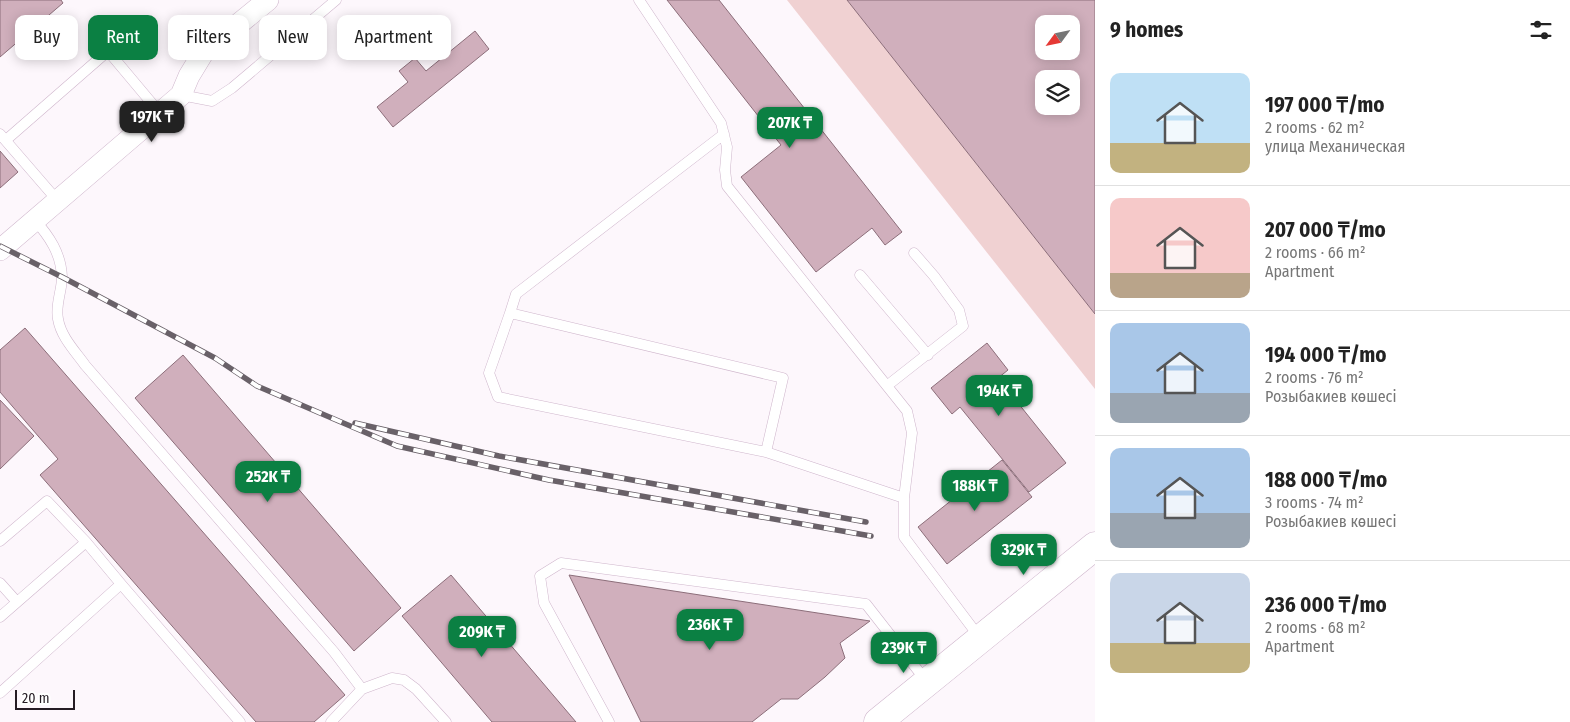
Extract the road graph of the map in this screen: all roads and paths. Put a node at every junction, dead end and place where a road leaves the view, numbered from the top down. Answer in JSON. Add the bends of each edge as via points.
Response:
{"nodes":[{"id":1,"x":268,"y":0,"type":"edge"},
{"id":2,"x":336,"y":0,"type":"edge"},
{"id":3,"x":639,"y":0,"type":"edge"},
{"id":4,"x":181,"y":95,"type":"junction"},
{"id":5,"x":160,"y":113,"type":"junction"},
{"id":6,"x":724,"y":134,"type":"junction"},
{"id":7,"x":3,"y":137,"type":"edge"},
{"id":8,"x":57,"y":200,"type":"junction"},
{"id":9,"x":34,"y":219,"type":"junction"},
{"id":10,"x":0,"y":250,"type":"edge"},
{"id":11,"x":914,"y":253,"type":"dead end"},
{"id":12,"x":860,"y":274,"type":"dead end"},
{"id":13,"x":510,"y":313,"type":"junction"},
{"id":14,"x":928,"y":355,"type":"junction"},
{"id":15,"x":888,"y":385,"type":"junction"},
{"id":16,"x":766,"y":452,"type":"junction"},
{"id":17,"x":904,"y":498,"type":"junction"},
{"id":18,"x":0,"y":541,"type":"edge"},
{"id":19,"x":86,"y":542,"type":"junction"},
{"id":20,"x":1095,"y":546,"type":"edge"},
{"id":21,"x":0,"y":583,"type":"edge"},
{"id":22,"x":121,"y":584,"type":"junction"},
{"id":23,"x":17,"y":602,"type":"junction"},
{"id":24,"x":0,"y":617,"type":"edge"},
{"id":25,"x":980,"y":639,"type":"junction"},
{"id":26,"x":927,"y":682,"type":"junction"},
{"id":27,"x":362,"y":689,"type":"junction"},
{"id":28,"x":0,"y":693,"type":"edge"},
{"id":29,"x":240,"y":722,"type":"edge"},
{"id":30,"x":331,"y":722,"type":"edge"},
{"id":31,"x":446,"y":722,"type":"edge"},
{"id":32,"x":609,"y":722,"type":"edge"},
{"id":33,"x":878,"y":722,"type":"edge"}],
"edges":[{"from":1,"to":4,"type":"street","via":[[203,53]]},
{"from":2,"to":4,"type":"lane","via":[[232,88],[212,101]]},
{"from":3,"to":6,"type":"lane","via":[[721,123]]},
{"from":4,"to":5,"type":"street"},
{"from":5,"to":7,"type":"lane","via":[[108,51]]},
{"from":5,"to":8,"type":"street"},
{"from":6,"to":13,"type":"lane","via":[[516,294]]},
{"from":6,"to":15,"type":"lane","via":[[727,186]]},
{"from":7,"to":8,"type":"lane"},
{"from":8,"to":9,"type":"street"},
{"from":9,"to":10,"type":"street"},
{"from":9,"to":27,"type":"lane","via":[[57,250],[62,276],[58,319],[66,339],[334,652]]},
{"from":11,"to":14,"type":"lane","via":[[959,310],[963,326]]},
{"from":12,"to":14,"type":"lane"},
{"from":13,"to":16,"type":"lane","via":[[783,378]]},
{"from":13,"to":16,"type":"lane","via":[[489,373],[498,397]]},
{"from":14,"to":15,"type":"lane"},
{"from":15,"to":17,"type":"lane","via":[[907,411],[912,433]]},
{"from":16,"to":17,"type":"lane"},
{"from":17,"to":25,"type":"lane","via":[[904,538]]},
{"from":18,"to":19,"type":"lane","via":[[47,501]]},
{"from":19,"to":22,"type":"lane"},
{"from":19,"to":23,"type":"lane"},
{"from":20,"to":25,"type":"main road"},
{"from":21,"to":23,"type":"lane"},
{"from":22,"to":28,"type":"lane"},
{"from":22,"to":29,"type":"lane"},
{"from":23,"to":24,"type":"lane"},
{"from":25,"to":26,"type":"main road"},
{"from":26,"to":32,"type":"lane","via":[[866,604],[561,563],[540,576],[544,603]]},
{"from":26,"to":33,"type":"main road"},
{"from":27,"to":30,"type":"lane"},
{"from":27,"to":31,"type":"lane","via":[[392,678],[404,680]]}]}
